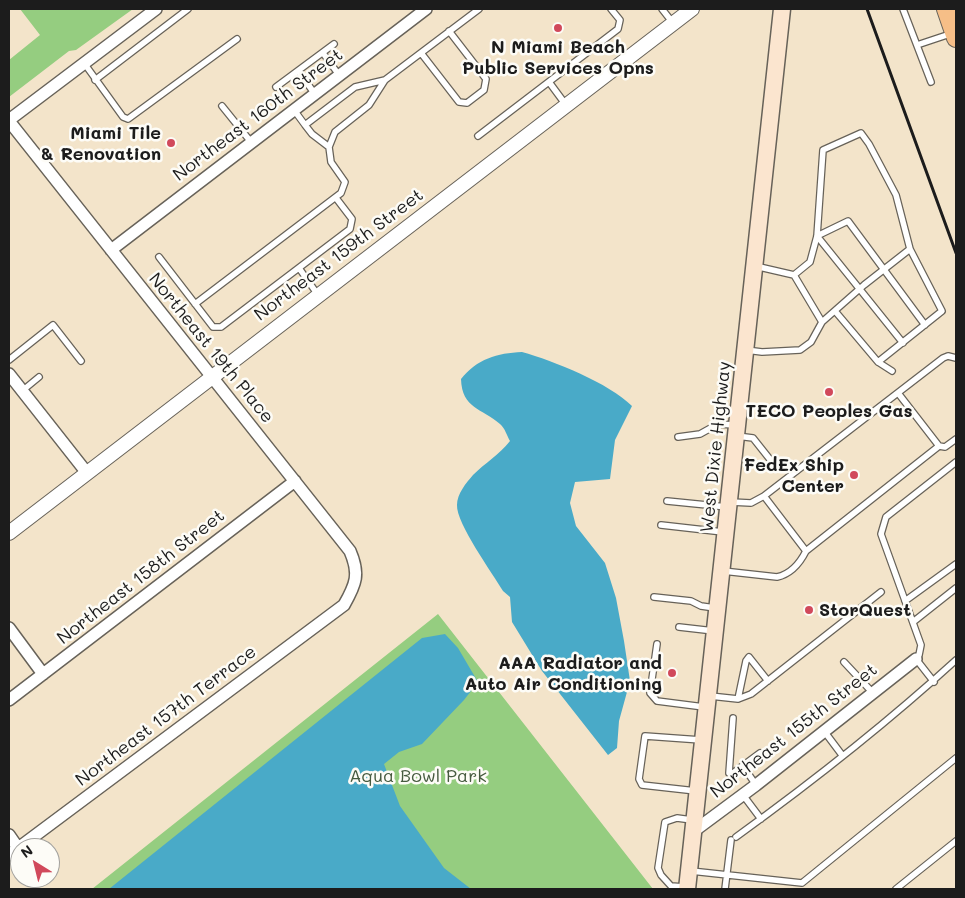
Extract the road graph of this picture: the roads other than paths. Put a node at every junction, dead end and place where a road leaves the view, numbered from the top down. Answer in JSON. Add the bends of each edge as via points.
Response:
{"nodes":[{"id":1,"x":156,"y":9,"type":"edge"},
{"id":2,"x":188,"y":9,"type":"edge"},
{"id":3,"x":426,"y":9,"type":"edge"},
{"id":4,"x":479,"y":9,"type":"edge"},
{"id":5,"x":611,"y":9,"type":"edge"},
{"id":6,"x":662,"y":9,"type":"edge"},
{"id":7,"x":692,"y":9,"type":"edge"},
{"id":8,"x":782,"y":9,"type":"edge"},
{"id":9,"x":904,"y":9,"type":"edge"},
{"id":10,"x":946,"y":9,"type":"edge"},
{"id":11,"x":673,"y":23,"type":"junction"},
{"id":12,"x":449,"y":31,"type":"junction"},
{"id":13,"x":956,"y":34,"type":"edge"},
{"id":14,"x":237,"y":38,"type":"dead end"},
{"id":15,"x":334,"y":44,"type":"dead end"},
{"id":16,"x":917,"y":45,"type":"junction"},
{"id":17,"x":322,"y":53,"type":"junction"},
{"id":18,"x":421,"y":53,"type":"junction"},
{"id":19,"x":84,"y":63,"type":"junction"},
{"id":20,"x":298,"y":71,"type":"junction"},
{"id":21,"x":339,"y":75,"type":"junction"},
{"id":22,"x":95,"y":80,"type":"junction"},
{"id":23,"x":385,"y":80,"type":"junction"},
{"id":24,"x":549,"y":82,"type":"junction"},
{"id":25,"x":930,"y":82,"type":"dead end"},
{"id":26,"x":276,"y":87,"type":"dead end"},
{"id":27,"x":315,"y":94,"type":"junction"},
{"id":28,"x":566,"y":105,"type":"junction"},
{"id":29,"x":222,"y":106,"type":"dead end"},
{"id":30,"x":294,"y":110,"type":"junction"},
{"id":31,"x":9,"y":121,"type":"edge"},
{"id":32,"x":305,"y":125,"type":"junction"},
{"id":33,"x":478,"y":136,"type":"dead end"},
{"id":34,"x":251,"y":142,"type":"junction"},
{"id":35,"x":329,"y":147,"type":"junction"},
{"id":36,"x":336,"y":198,"type":"junction"},
{"id":37,"x":817,"y":236,"type":"junction"},
{"id":38,"x":910,"y":249,"type":"junction"},
{"id":39,"x":111,"y":250,"type":"junction"},
{"id":40,"x":159,"y":257,"type":"dead end"},
{"id":41,"x":755,"y":266,"type":"junction"},
{"id":42,"x":299,"y":268,"type":"junction"},
{"id":43,"x":884,"y":270,"type":"junction"},
{"id":44,"x":794,"y":275,"type":"junction"},
{"id":45,"x":860,"y":290,"type":"junction"},
{"id":46,"x":318,"y":295,"type":"junction"},
{"id":47,"x":195,"y":304,"type":"junction"},
{"id":48,"x":836,"y":311,"type":"junction"},
{"id":49,"x":822,"y":322,"type":"junction"},
{"id":50,"x":925,"y":325,"type":"junction"},
{"id":51,"x":903,"y":343,"type":"junction"},
{"id":52,"x":746,"y":350,"type":"junction"},
{"id":53,"x":956,"y":358,"type":"edge"},
{"id":54,"x":9,"y":360,"type":"edge"},
{"id":55,"x":81,"y":360,"type":"dead end"},
{"id":56,"x":878,"y":362,"type":"junction"},
{"id":57,"x":892,"y":371,"type":"dead end"},
{"id":58,"x":9,"y":374,"type":"edge"},
{"id":59,"x":212,"y":376,"type":"junction"},
{"id":60,"x":39,"y":377,"type":"dead end"},
{"id":61,"x":22,"y":391,"type":"junction"},
{"id":62,"x":898,"y":393,"type":"junction"},
{"id":63,"x":738,"y":431,"type":"junction"},
{"id":64,"x":678,"y":437,"type":"dead end"},
{"id":65,"x":956,"y":439,"type":"edge"},
{"id":66,"x":939,"y":446,"type":"junction"},
{"id":67,"x":956,"y":462,"type":"edge"},
{"id":68,"x":776,"y":467,"type":"dead end"},
{"id":69,"x":87,"y":473,"type":"junction"},
{"id":70,"x":295,"y":481,"type":"junction"},
{"id":71,"x":764,"y":496,"type":"junction"},
{"id":72,"x":667,"y":501,"type":"dead end"},
{"id":73,"x":729,"y":504,"type":"junction"},
{"id":74,"x":661,"y":525,"type":"dead end"},
{"id":75,"x":726,"y":532,"type":"junction"},
{"id":76,"x":9,"y":533,"type":"edge"},
{"id":77,"x":806,"y":551,"type":"junction"},
{"id":78,"x":956,"y":564,"type":"edge"},
{"id":79,"x":722,"y":571,"type":"junction"},
{"id":80,"x":956,"y":588,"type":"edge"},
{"id":81,"x":881,"y":592,"type":"dead end"},
{"id":82,"x":654,"y":597,"type":"dead end"},
{"id":83,"x":905,"y":601,"type":"junction"},
{"id":84,"x":344,"y":605,"type":"joint"},
{"id":85,"x":718,"y":608,"type":"junction"},
{"id":86,"x":913,"y":622,"type":"junction"},
{"id":87,"x":679,"y":627,"type":"dead end"},
{"id":88,"x":9,"y":628,"type":"edge"},
{"id":89,"x":716,"y":631,"type":"junction"},
{"id":90,"x":657,"y":644,"type":"dead end"},
{"id":91,"x":916,"y":659,"type":"junction"},
{"id":92,"x":956,"y":660,"type":"edge"},
{"id":93,"x":844,"y":662,"type":"dead end"},
{"id":94,"x":44,"y":674,"type":"junction"},
{"id":95,"x":768,"y":681,"type":"junction"},
{"id":96,"x":934,"y":682,"type":"junction"},
{"id":97,"x":873,"y":692,"type":"junction"},
{"id":98,"x":738,"y":699,"type":"junction"},
{"id":99,"x":9,"y":700,"type":"edge"},
{"id":100,"x":708,"y":701,"type":"junction"},
{"id":101,"x":733,"y":718,"type":"dead end"},
{"id":102,"x":824,"y":731,"type":"junction"},
{"id":103,"x":704,"y":740,"type":"junction"},
{"id":104,"x":760,"y":753,"type":"dead end"},
{"id":105,"x":842,"y":755,"type":"junction"},
{"id":106,"x":956,"y":758,"type":"edge"},
{"id":107,"x":743,"y":766,"type":"junction"},
{"id":108,"x":756,"y":785,"type":"junction"},
{"id":109,"x":698,"y":792,"type":"junction"},
{"id":110,"x":743,"y":795,"type":"junction"},
{"id":111,"x":761,"y":819,"type":"junction"},
{"id":112,"x":694,"y":826,"type":"junction"},
{"id":113,"x":33,"y":838,"type":"edge"},
{"id":114,"x":956,"y":841,"type":"edge"},
{"id":115,"x":690,"y":871,"type":"junction"},
{"id":116,"x":726,"y":876,"type":"junction"},
{"id":117,"x":802,"y":886,"type":"edge"},
{"id":118,"x":687,"y":888,"type":"edge"},
{"id":119,"x":725,"y":889,"type":"edge"},
{"id":120,"x":896,"y":889,"type":"edge"}],
"edges":[{"from":1,"to":19,"type":"street"},
{"from":2,"to":22,"type":"lane"},
{"from":3,"to":21,"type":"street","name":"Northeast 160th Street"},
{"from":4,"to":12,"type":"lane"},
{"from":5,"to":24,"type":"lane","via":[[620,20],[618,29]]},
{"from":6,"to":11,"type":"lane"},
{"from":7,"to":11,"type":"street","name":"Northeast 159th Street"},
{"from":8,"to":41,"type":"main road","name":"West Dixie Highway"},
{"from":9,"to":16,"type":"lane"},
{"from":10,"to":13,"type":"main road"},
{"from":11,"to":28,"type":"street","name":"Northeast 159th Street"},
{"from":12,"to":18,"type":"lane"},
{"from":12,"to":18,"type":"lane","via":[[486,80],[484,90],[467,103],[459,102]]},
{"from":13,"to":16,"type":"lane"},
{"from":14,"to":22,"type":"lane","via":[[128,119]]},
{"from":15,"to":17,"type":"lane"},
{"from":16,"to":25,"type":"lane"},
{"from":17,"to":20,"type":"lane"},
{"from":17,"to":21,"type":"lane"},
{"from":18,"to":23,"type":"lane"},
{"from":19,"to":22,"type":"lane"},
{"from":19,"to":31,"type":"street"},
{"from":20,"to":26,"type":"lane"},
{"from":20,"to":27,"type":"lane"},
{"from":21,"to":27,"type":"street","name":"Northeast 160th Street"},
{"from":23,"to":32,"type":"lane","via":[[355,87]]},
{"from":23,"to":35,"type":"lane","via":[[370,105],[334,132]]},
{"from":24,"to":28,"type":"lane"},
{"from":24,"to":33,"type":"lane"},
{"from":27,"to":30,"type":"street","name":"Northeast 160th Street"},
{"from":28,"to":46,"type":"street","name":"Northeast 159th Street"},
{"from":29,"to":34,"type":"lane"},
{"from":30,"to":32,"type":"lane"},
{"from":30,"to":34,"type":"street","name":"Northeast 160th Street"},
{"from":31,"to":39,"type":"street","name":"Northeast 19th Place"},
{"from":32,"to":35,"type":"lane"},
{"from":34,"to":39,"type":"street","name":"Northeast 160th Street"},
{"from":35,"to":36,"type":"lane","via":[[333,166],[345,182]]},
{"from":36,"to":42,"type":"lane","via":[[352,219],[350,229]]},
{"from":36,"to":47,"type":"lane"},
{"from":37,"to":38,"type":"lane","via":[[823,150],[861,134],[896,195]]},
{"from":37,"to":43,"type":"lane","via":[[848,222]]},
{"from":37,"to":44,"type":"lane","via":[[810,262]]},
{"from":37,"to":45,"type":"lane"},
{"from":38,"to":43,"type":"lane"},
{"from":38,"to":50,"type":"lane","via":[[942,310]]},
{"from":39,"to":59,"type":"street","name":"Northeast 19th Place"},
{"from":40,"to":47,"type":"lane"},
{"from":41,"to":44,"type":"lane"},
{"from":41,"to":52,"type":"main road","name":"West Dixie Highway"},
{"from":42,"to":46,"type":"lane"},
{"from":42,"to":47,"type":"lane","via":[[221,327],[213,327]]},
{"from":43,"to":45,"type":"lane"},
{"from":43,"to":50,"type":"lane"},
{"from":44,"to":49,"type":"lane"},
{"from":45,"to":48,"type":"lane"},
{"from":45,"to":51,"type":"lane"},
{"from":46,"to":59,"type":"street","name":"Northeast 159th Street"},
{"from":48,"to":49,"type":"lane"},
{"from":48,"to":56,"type":"lane"},
{"from":49,"to":52,"type":"lane","via":[[811,342],[800,350]]},
{"from":50,"to":51,"type":"lane"},
{"from":51,"to":56,"type":"lane"},
{"from":52,"to":63,"type":"main road","name":"West Dixie Highway"},
{"from":53,"to":62,"type":"lane","via":[[943,358]]},
{"from":54,"to":55,"type":"lane","via":[[52,325]]},
{"from":56,"to":57,"type":"lane"},
{"from":58,"to":61,"type":"street"},
{"from":59,"to":69,"type":"street","name":"Northeast 159th Street"},
{"from":59,"to":70,"type":"street","name":"Northeast 19th Place"},
{"from":60,"to":61,"type":"lane"},
{"from":61,"to":69,"type":"street"},
{"from":62,"to":66,"type":"lane"},
{"from":62,"to":71,"type":"lane"},
{"from":63,"to":64,"type":"lane","via":[[718,424],[700,434]]},
{"from":63,"to":68,"type":"lane","via":[[753,438]]},
{"from":63,"to":73,"type":"main road","name":"West Dixie Highway"},
{"from":65,"to":66,"type":"lane","via":[[944,447]]},
{"from":66,"to":77,"type":"lane"},
{"from":67,"to":83,"type":"lane","via":[[886,517],[882,527],[882,543]]},
{"from":69,"to":76,"type":"street","name":"Northeast 159th Street"},
{"from":70,"to":84,"type":"street","name":"Northeast 19th Place","via":[[350,550],[356,564],[356,581]]},
{"from":70,"to":94,"type":"street","name":"Northeast 158th Street"},
{"from":71,"to":73,"type":"lane","via":[[751,503]]},
{"from":71,"to":77,"type":"lane"},
{"from":72,"to":73,"type":"lane"},
{"from":73,"to":75,"type":"main road","name":"West Dixie Highway"},
{"from":74,"to":75,"type":"lane"},
{"from":75,"to":79,"type":"main road","name":"West Dixie Highway"},
{"from":77,"to":79,"type":"lane","via":[[797,565],[777,577]]},
{"from":78,"to":83,"type":"lane"},
{"from":79,"to":85,"type":"main road","name":"West Dixie Highway"},
{"from":80,"to":86,"type":"lane"},
{"from":81,"to":95,"type":"lane"},
{"from":82,"to":85,"type":"lane"},
{"from":83,"to":86,"type":"lane"},
{"from":84,"to":113,"type":"street","name":"Northeast 157th Terrace"},
{"from":85,"to":89,"type":"main road","name":"West Dixie Highway"},
{"from":86,"to":91,"type":"lane","via":[[921,644]]},
{"from":87,"to":89,"type":"lane"},
{"from":88,"to":94,"type":"street"},
{"from":89,"to":100,"type":"main road","name":"West Dixie Highway"},
{"from":90,"to":100,"type":"lane","via":[[652,698],[657,701]]},
{"from":91,"to":96,"type":"lane"},
{"from":91,"to":97,"type":"street","name":"Northeast 155th Street"},
{"from":92,"to":96,"type":"lane"},
{"from":93,"to":97,"type":"lane"},
{"from":94,"to":99,"type":"street","name":"Northeast 158th Street"},
{"from":95,"to":98,"type":"lane"},
{"from":95,"to":98,"type":"lane","via":[[749,657]]},
{"from":96,"to":105,"type":"lane"},
{"from":97,"to":102,"type":"street","name":"Northeast 155th Street"},
{"from":98,"to":100,"type":"lane"},
{"from":100,"to":103,"type":"main road","name":"West Dixie Highway"},
{"from":101,"to":107,"type":"lane","via":[[729,773]]},
{"from":102,"to":105,"type":"lane"},
{"from":102,"to":108,"type":"street","name":"Northeast 155th Street"},
{"from":103,"to":109,"type":"main road","name":"West Dixie Highway"},
{"from":103,"to":109,"type":"lane","via":[[645,736],[638,779],[642,785]]},
{"from":104,"to":107,"type":"lane"},
{"from":105,"to":111,"type":"lane"},
{"from":106,"to":117,"type":"lane"},
{"from":107,"to":108,"type":"lane"},
{"from":108,"to":110,"type":"street","name":"Northeast 155th Street"},
{"from":109,"to":112,"type":"main road","name":"West Dixie Highway"},
{"from":110,"to":111,"type":"lane"},
{"from":110,"to":112,"type":"street","name":"Northeast 155th Street"},
{"from":111,"to":116,"type":"lane","via":[[733,839]]},
{"from":112,"to":115,"type":"main road","name":"West Dixie Highway"},
{"from":112,"to":118,"type":"lane","via":[[677,818],[665,822],[658,868],[670,886]]},
{"from":114,"to":120,"type":"lane"},
{"from":115,"to":116,"type":"lane"},
{"from":115,"to":118,"type":"main road","name":"West Dixie Highway"},
{"from":116,"to":117,"type":"lane"},
{"from":116,"to":119,"type":"lane"}]}
